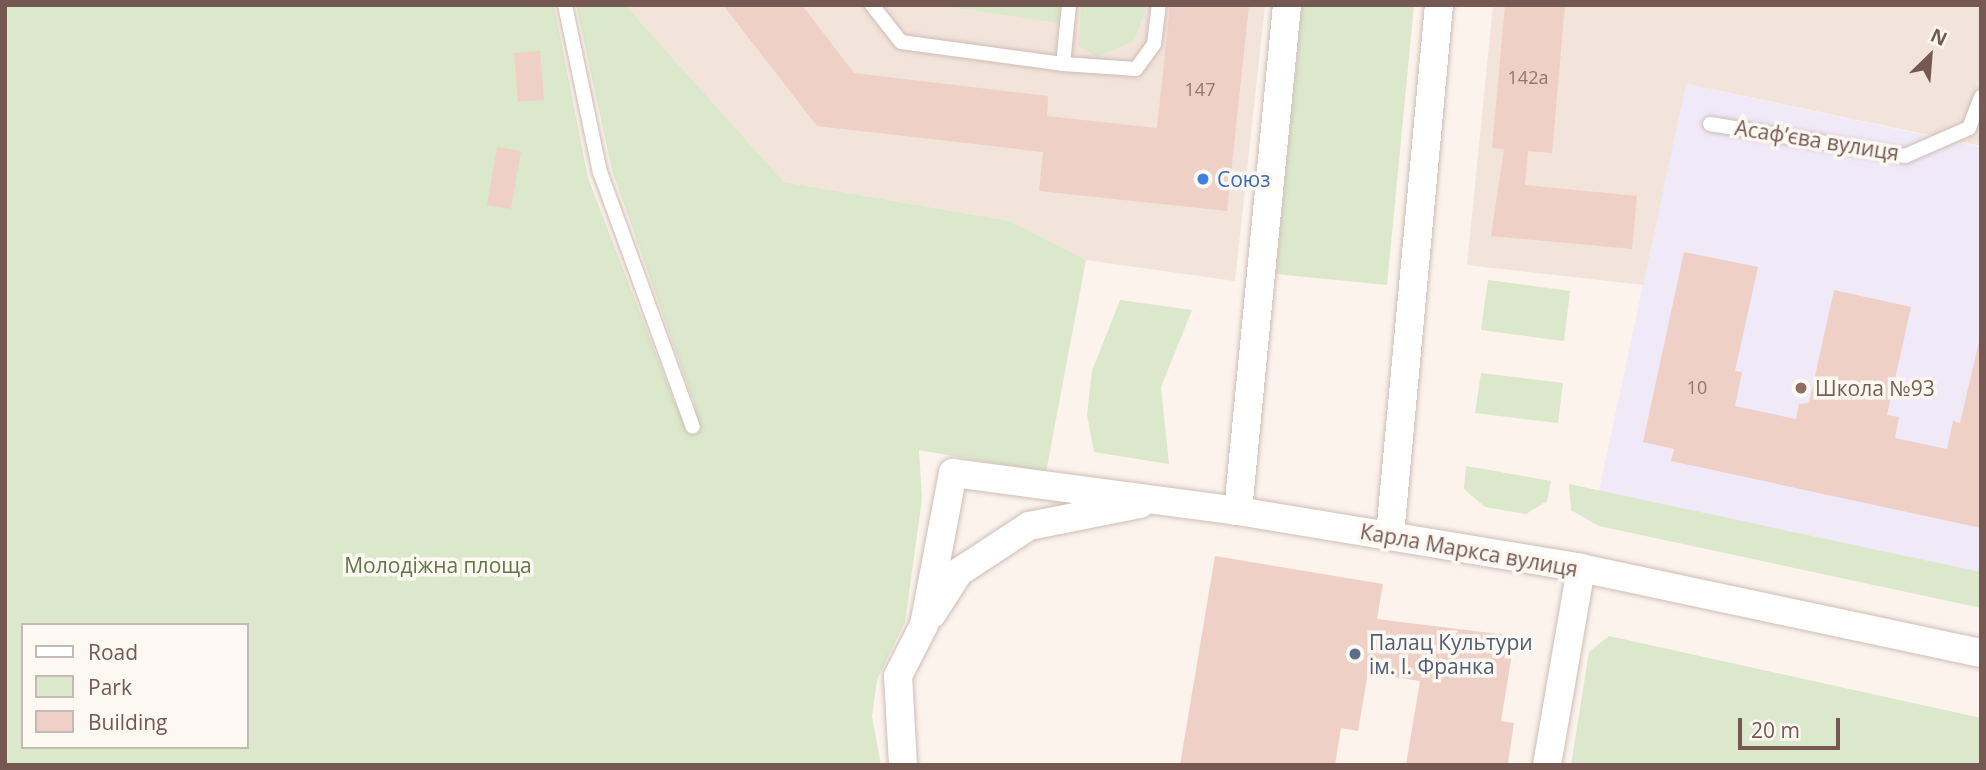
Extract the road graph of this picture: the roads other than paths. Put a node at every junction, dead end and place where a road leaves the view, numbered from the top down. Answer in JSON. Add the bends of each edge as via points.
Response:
{"nodes":[{"id":1,"x":565,"y":5,"type":"edge"},
{"id":2,"x":873,"y":5,"type":"edge"},
{"id":3,"x":1069,"y":5,"type":"edge"},
{"id":4,"x":1159,"y":5,"type":"edge"},
{"id":5,"x":1287,"y":5,"type":"edge"},
{"id":6,"x":1439,"y":5,"type":"edge"},
{"id":7,"x":1063,"y":64,"type":"junction"},
{"id":8,"x":1981,"y":97,"type":"edge"},
{"id":9,"x":1710,"y":124,"type":"dead end"},
{"id":10,"x":693,"y":427,"type":"dead end"},
{"id":11,"x":1162,"y":500,"type":"junction"},
{"id":12,"x":1238,"y":511,"type":"junction"},
{"id":13,"x":1390,"y":535,"type":"junction"},
{"id":14,"x":1581,"y":568,"type":"junction"},
{"id":15,"x":925,"y":625,"type":"junction"},
{"id":16,"x":1981,"y":653,"type":"edge"},
{"id":17,"x":903,"y":765,"type":"edge"},
{"id":18,"x":1547,"y":765,"type":"edge"}],
"edges":[{"from":1,"to":10,"type":"lane","via":[[600,172]]},
{"from":2,"to":7,"type":"lane","via":[[901,42]]},
{"from":3,"to":7,"type":"lane"},
{"from":4,"to":7,"type":"lane","via":[[1154,44],[1136,69]]},
{"from":5,"to":12,"type":"street"},
{"from":6,"to":13,"type":"street"},
{"from":8,"to":9,"type":"lane","name":"Асаф’єва вулиця","via":[[1969,128],[1905,156]]},
{"from":11,"to":12,"type":"street","name":"Карла Маркса вулиця"},
{"from":11,"to":15,"type":"street","via":[[1029,526],[959,572]]},
{"from":11,"to":15,"type":"street","name":"Карла Маркса вулиця","via":[[953,473]]},
{"from":12,"to":13,"type":"street","name":"Карла Маркса вулиця"},
{"from":13,"to":14,"type":"street","name":"Карла Маркса вулиця"},
{"from":14,"to":16,"type":"street","name":"Карла Маркса вулиця"},
{"from":14,"to":18,"type":"street"},
{"from":15,"to":17,"type":"street","via":[[898,676]]}]}
